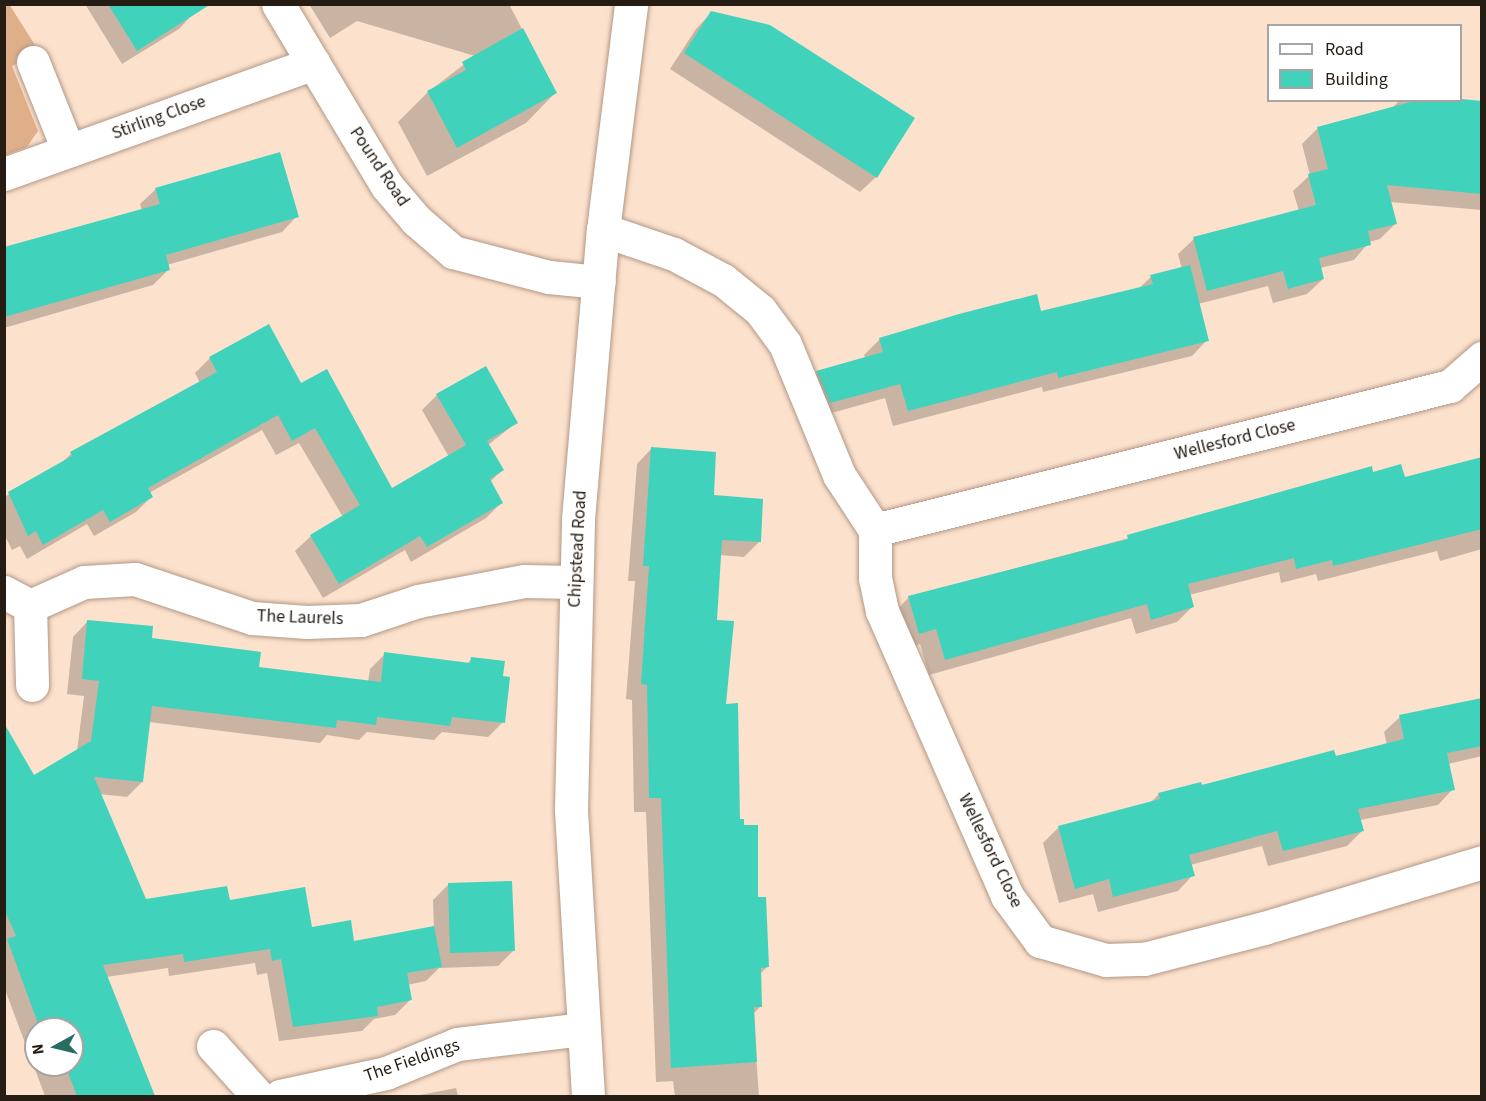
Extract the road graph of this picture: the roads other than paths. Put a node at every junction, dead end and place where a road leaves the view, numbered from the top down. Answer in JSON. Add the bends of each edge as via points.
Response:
{"nodes":[{"id":1,"x":278,"y":4,"type":"edge"},
{"id":2,"x":631,"y":4,"type":"edge"},
{"id":3,"x":33,"y":62,"type":"dead end"},
{"id":4,"x":314,"y":63,"type":"junction"},
{"id":5,"x":68,"y":150,"type":"junction"},
{"id":6,"x":4,"y":174,"type":"edge"},
{"id":7,"x":603,"y":230,"type":"junction"},
{"id":8,"x":598,"y":282,"type":"junction"},
{"id":9,"x":1482,"y":358,"type":"edge"},
{"id":10,"x":875,"y":530,"type":"junction"},
{"id":11,"x":576,"y":582,"type":"junction"},
{"id":12,"x":17,"y":599,"type":"edge"},
{"id":13,"x":32,"y":685,"type":"dead end"},
{"id":14,"x":1482,"y":862,"type":"edge"},
{"id":15,"x":582,"y":1029,"type":"junction"},
{"id":16,"x":213,"y":1046,"type":"dead end"},
{"id":17,"x":258,"y":1096,"type":"edge"},
{"id":18,"x":280,"y":1096,"type":"edge"},
{"id":19,"x":588,"y":1096,"type":"edge"}],
"edges":[{"from":1,"to":4,"type":"street","name":"Pound Road"},
{"from":2,"to":7,"type":"street","name":"Chipstead Road"},
{"from":3,"to":5,"type":"street"},
{"from":4,"to":5,"type":"street","name":"Stirling Close"},
{"from":4,"to":8,"type":"street","name":"Pound Road","via":[[387,186],[416,220],[453,252],[549,277]]},
{"from":5,"to":6,"type":"street","name":"Stirling Close"},
{"from":7,"to":8,"type":"street","name":"Chipstead Road"},
{"from":7,"to":10,"type":"street","via":[[700,265],[760,310],[785,344],[839,475]]},
{"from":8,"to":11,"type":"street","name":"Chipstead Road"},
{"from":9,"to":10,"type":"street","name":"Wellesford Close","via":[[1450,386]]},
{"from":10,"to":14,"type":"street","name":"Wellesford Close","via":[[875,578],[882,611],[1008,896],[1040,941],[1106,960],[1144,959]]},
{"from":11,"to":12,"type":"street","name":"The Laurels","via":[[524,581],[418,600],[361,620],[252,618],[135,579],[84,582]]},
{"from":11,"to":15,"type":"street","name":"Chipstead Road","via":[[571,809]]},
{"from":12,"to":13,"type":"street","name":"The Laurels"},
{"from":15,"to":18,"type":"street","name":"The Fieldings","via":[[457,1044],[386,1073]]},
{"from":15,"to":19,"type":"street","name":"Chipstead Road"},
{"from":16,"to":17,"type":"street"}]}
